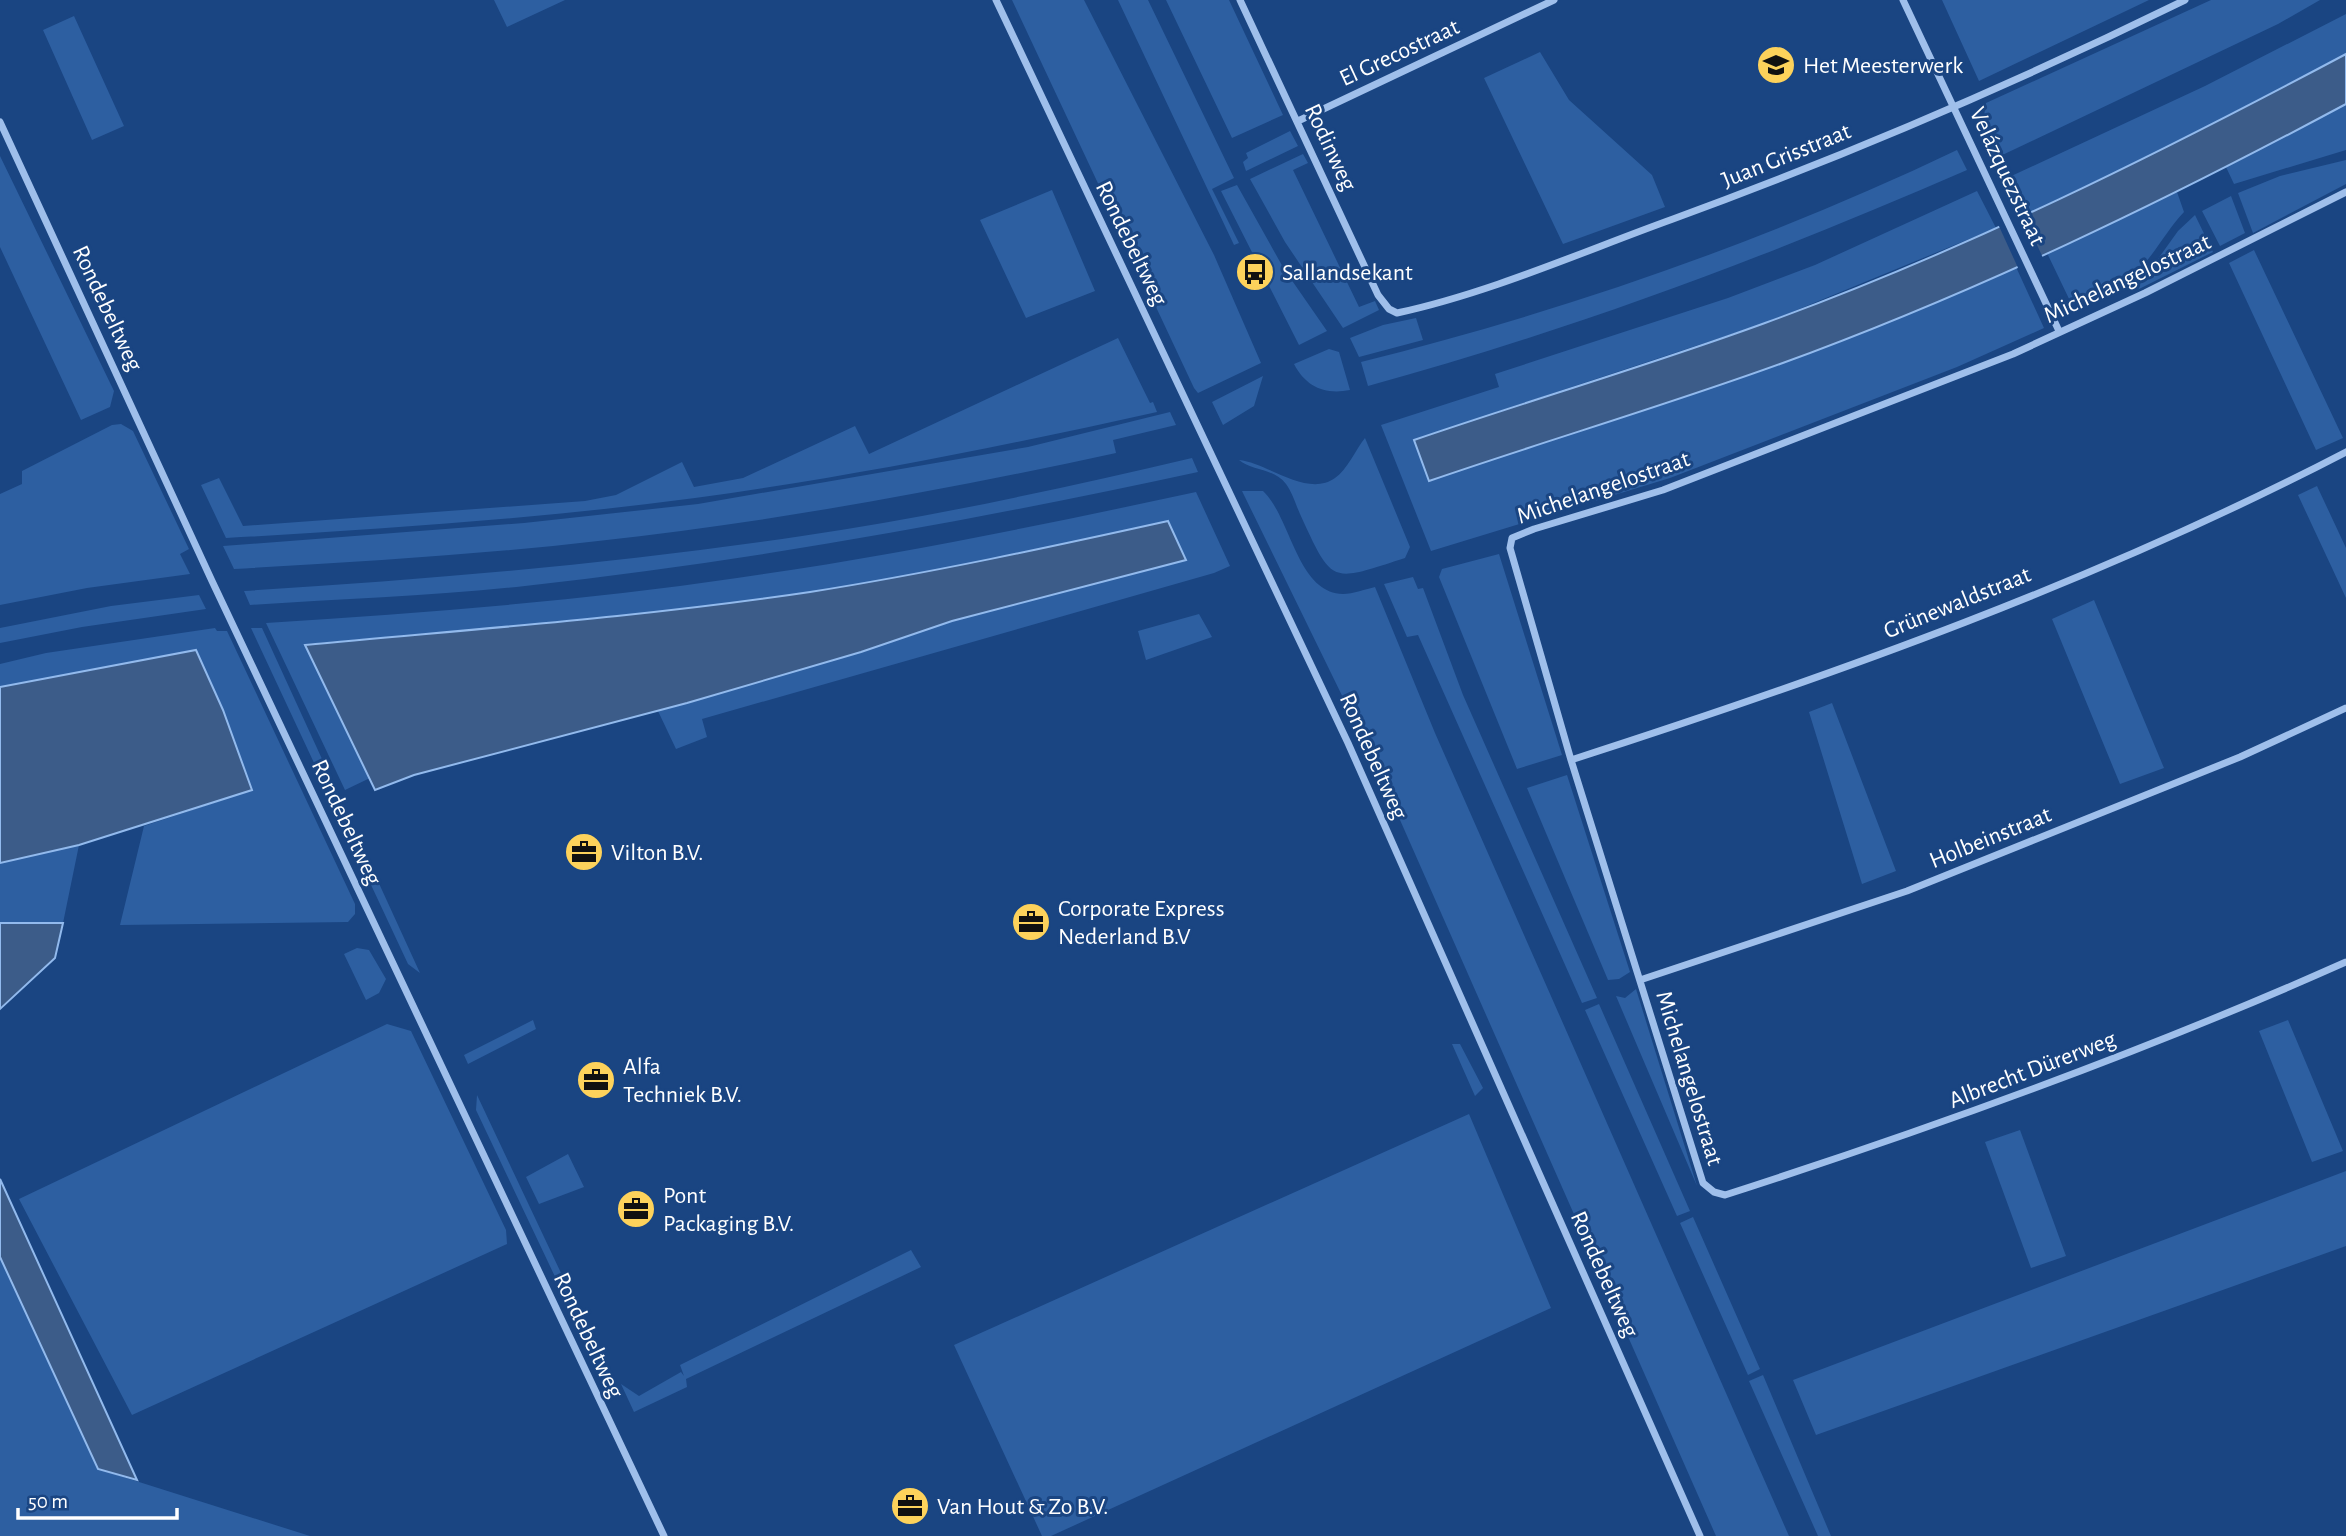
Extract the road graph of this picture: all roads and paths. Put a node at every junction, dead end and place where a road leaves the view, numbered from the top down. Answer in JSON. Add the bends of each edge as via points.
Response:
{"nodes":[{"id":1,"x":996,"y":0,"type":"edge"},
{"id":2,"x":1240,"y":0,"type":"edge"},
{"id":3,"x":1554,"y":0,"type":"edge"},
{"id":4,"x":1903,"y":0,"type":"edge"},
{"id":5,"x":2185,"y":0,"type":"edge"},
{"id":6,"x":1955,"y":108,"type":"junction"},
{"id":7,"x":1298,"y":121,"type":"junction"},
{"id":8,"x":0,"y":122,"type":"edge"},
{"id":9,"x":2346,"y":192,"type":"edge"},
{"id":10,"x":1389,"y":309,"type":"joint"},
{"id":11,"x":2059,"y":331,"type":"junction"},
{"id":12,"x":2346,"y":452,"type":"edge"},
{"id":13,"x":2346,"y":708,"type":"edge"},
{"id":14,"x":1571,"y":760,"type":"junction"},
{"id":15,"x":2346,"y":962,"type":"edge"},
{"id":16,"x":1640,"y":980,"type":"junction"},
{"id":17,"x":1725,"y":1195,"type":"joint"},
{"id":18,"x":664,"y":1536,"type":"edge"},
{"id":19,"x":1700,"y":1536,"type":"edge"}],
"edges":[{"from":1,"to":19,"type":"street","name":"Rondebeltweg","via":[[1348,743]]},
{"from":2,"to":7,"type":"street","name":"Rodinweg"},
{"from":3,"to":7,"type":"street","name":"El Grecostraat"},
{"from":4,"to":6,"type":"street","name":"Velázquezstraat"},
{"from":5,"to":6,"type":"street","name":"Juan Grisstraat"},
{"from":6,"to":10,"type":"street","name":"Juan Grisstraat","via":[[1574,257],[1411,310],[1397,313]]},
{"from":6,"to":11,"type":"street","name":"Velázquezstraat"},
{"from":7,"to":10,"type":"street","name":"Rodinweg","via":[[1378,295]]},
{"from":8,"to":18,"type":"street","name":"Rondebeltweg"},
{"from":9,"to":11,"type":"street","name":"Michelangelostraat"},
{"from":11,"to":14,"type":"street","name":"Michelangelostraat","via":[[2012,354],[1663,490],[1513,538],[1510,548]]},
{"from":12,"to":14,"type":"street","name":"Grünewaldstraat","via":[[2151,545],[2037,592],[1828,674]]},
{"from":13,"to":16,"type":"street","name":"Holbeinstraat","via":[[2240,757],[1907,891]]},
{"from":14,"to":16,"type":"street","name":"Michelangelostraat"},
{"from":15,"to":17,"type":"street","name":"Albrecht Dürerweg","via":[[2240,1010],[2065,1078]]},
{"from":16,"to":17,"type":"street","name":"Michelangelostraat","via":[[1703,1183]]}]}
